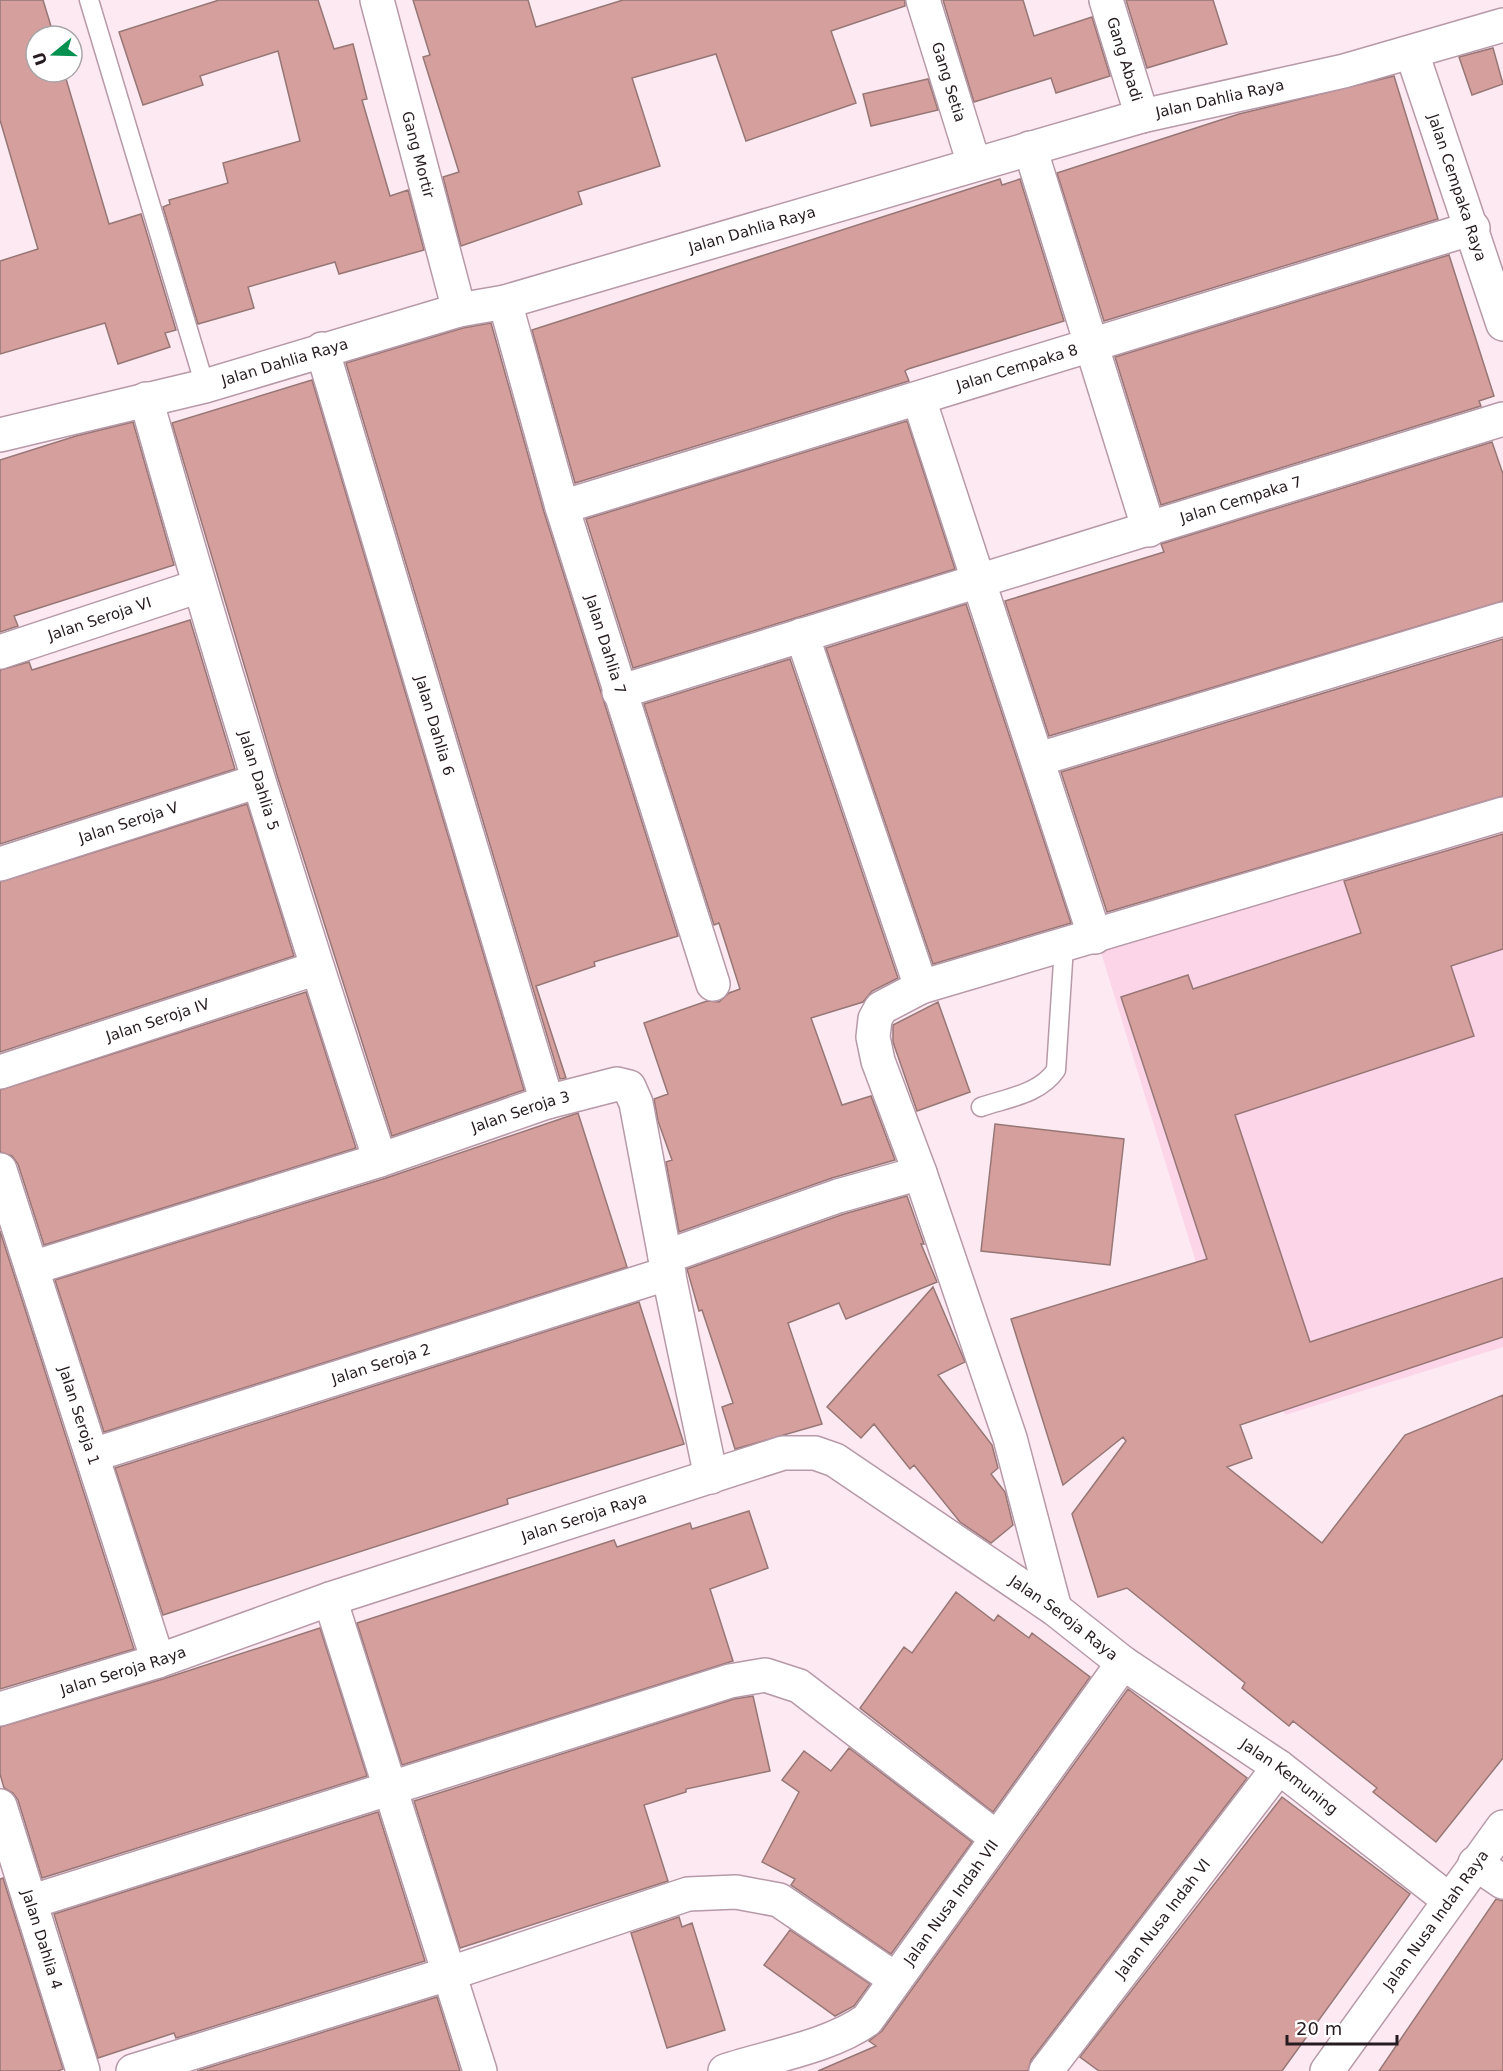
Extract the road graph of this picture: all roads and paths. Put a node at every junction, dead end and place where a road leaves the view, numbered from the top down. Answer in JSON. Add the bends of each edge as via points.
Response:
{"nodes":[{"id":1,"x":89,"y":0,"type":"edge"},
{"id":2,"x":377,"y":0,"type":"edge"},
{"id":3,"x":923,"y":0,"type":"edge"},
{"id":4,"x":1106,"y":0,"type":"edge"},
{"id":5,"x":1495,"y":0,"type":"edge"},
{"id":6,"x":1503,"y":25,"type":"edge"},
{"id":7,"x":1412,"y":53,"type":"junction"},
{"id":8,"x":1142,"y":116,"type":"junction"},
{"id":9,"x":1030,"y":148,"type":"junction"},
{"id":10,"x":974,"y":164,"type":"junction"},
{"id":11,"x":1473,"y":228,"type":"junction"},
{"id":12,"x":505,"y":302,"type":"junction"},
{"id":13,"x":459,"y":310,"type":"junction"},
{"id":14,"x":1503,"y":324,"type":"edge"},
{"id":15,"x":1092,"y":346,"type":"junction"},
{"id":16,"x":322,"y":349,"type":"junction"},
{"id":17,"x":205,"y":386,"type":"junction"},
{"id":18,"x":146,"y":399,"type":"junction"},
{"id":19,"x":919,"y":399,"type":"junction"},
{"id":20,"x":1503,"y":419,"type":"edge"},
{"id":21,"x":0,"y":435,"type":"edge"},
{"id":22,"x":562,"y":507,"type":"junction"},
{"id":23,"x":1149,"y":530,"type":"junction"},
{"id":24,"x":981,"y":581,"type":"junction"},
{"id":25,"x":199,"y":586,"type":"junction"},
{"id":26,"x":1503,"y":619,"type":"edge"},
{"id":27,"x":801,"y":635,"type":"junction"},
{"id":28,"x":0,"y":652,"type":"edge"},
{"id":29,"x":619,"y":692,"type":"junction"},
{"id":30,"x":1038,"y":759,"type":"junction"},
{"id":31,"x":258,"y":781,"type":"junction"},
{"id":32,"x":1503,"y":814,"type":"edge"},
{"id":33,"x":0,"y":864,"type":"edge"},
{"id":34,"x":1095,"y":937,"type":"junction"},
{"id":35,"x":1064,"y":946,"type":"junction"},
{"id":36,"x":317,"y":968,"type":"junction"},
{"id":37,"x":712,"y":984,"type":"dead end"},
{"id":38,"x":921,"y":987,"type":"junction"},
{"id":39,"x":0,"y":1072,"type":"edge"},
{"id":40,"x":547,"y":1101,"type":"junction"},
{"id":41,"x":981,"y":1107,"type":"dead end"},
{"id":42,"x":380,"y":1160,"type":"junction"},
{"id":43,"x":0,"y":1170,"type":"edge"},
{"id":44,"x":920,"y":1173,"type":"junction"},
{"id":45,"x":667,"y":1265,"type":"junction"},
{"id":46,"x":32,"y":1268,"type":"junction"},
{"id":47,"x":93,"y":1455,"type":"junction"},
{"id":48,"x":711,"y":1477,"type":"junction"},
{"id":49,"x":330,"y":1599,"type":"junction"},
{"id":50,"x":1055,"y":1609,"type":"junction"},
{"id":51,"x":158,"y":1661,"type":"junction"},
{"id":52,"x":1123,"y":1663,"type":"junction"},
{"id":53,"x":0,"y":1709,"type":"edge"},
{"id":54,"x":1279,"y":1767,"type":"junction"},
{"id":55,"x":391,"y":1786,"type":"junction"},
{"id":56,"x":0,"y":1806,"type":"edge"},
{"id":57,"x":1503,"y":1827,"type":"edge"},
{"id":58,"x":997,"y":1838,"type":"junction"},
{"id":59,"x":1475,"y":1863,"type":"junction"},
{"id":60,"x":1503,"y":1882,"type":"edge"},
{"id":61,"x":1449,"y":1900,"type":"junction"},
{"id":62,"x":30,"y":1902,"type":"junction"},
{"id":63,"x":451,"y":1973,"type":"junction"},
{"id":64,"x":894,"y":1979,"type":"junction"},
{"id":65,"x":775,"y":2063,"type":"edge"},
{"id":66,"x":83,"y":2071,"type":"edge"},
{"id":67,"x":133,"y":2071,"type":"edge"},
{"id":68,"x":480,"y":2071,"type":"edge"},
{"id":69,"x":726,"y":2071,"type":"edge"},
{"id":70,"x":1046,"y":2071,"type":"edge"},
{"id":71,"x":1327,"y":2071,"type":"edge"}],
"edges":[{"from":1,"to":17,"type":"lane"},
{"from":2,"to":13,"type":"street","name":"Gang Mortir"},
{"from":3,"to":10,"type":"street","name":"Gang Setia"},
{"from":4,"to":8,"type":"street","name":"Gang Abadi"},
{"from":5,"to":6,"type":"street"},
{"from":6,"to":7,"type":"street","name":"Jalan Dahlia Raya"},
{"from":7,"to":8,"type":"street","name":"Jalan Dahlia Raya"},
{"from":7,"to":11,"type":"street","name":"Jalan Cempaka Raya"},
{"from":8,"to":9,"type":"street","name":"Jalan Dahlia Raya"},
{"from":9,"to":10,"type":"street","name":"Jalan Dahlia Raya"},
{"from":9,"to":15,"type":"street"},
{"from":10,"to":12,"type":"street","name":"Jalan Dahlia Raya"},
{"from":11,"to":14,"type":"street","name":"Jalan Cempaka Raya"},
{"from":11,"to":15,"type":"street","name":"Jalan Cempaka 8"},
{"from":12,"to":13,"type":"street","name":"Jalan Dahlia Raya"},
{"from":12,"to":22,"type":"street","name":"Jalan Dahlia 7"},
{"from":13,"to":16,"type":"street","name":"Jalan Dahlia Raya"},
{"from":15,"to":19,"type":"street","name":"Jalan Cempaka 8"},
{"from":15,"to":23,"type":"street"},
{"from":16,"to":17,"type":"street","name":"Jalan Dahlia Raya"},
{"from":16,"to":40,"type":"street","name":"Jalan Dahlia 6"},
{"from":17,"to":18,"type":"street","name":"Jalan Dahlia Raya"},
{"from":18,"to":21,"type":"street","name":"Jalan Dahlia Raya"},
{"from":18,"to":25,"type":"street","name":"Jalan Dahlia 5"},
{"from":19,"to":22,"type":"street","name":"Jalan Cempaka 8"},
{"from":19,"to":24,"type":"street"},
{"from":20,"to":23,"type":"street","name":"Jalan Cempaka 7"},
{"from":22,"to":29,"type":"street","name":"Jalan Dahlia 7"},
{"from":23,"to":24,"type":"street","name":"Jalan Cempaka 7"},
{"from":24,"to":27,"type":"street","name":"Jalan Cempaka 7"},
{"from":24,"to":30,"type":"street"},
{"from":25,"to":28,"type":"street","name":"Jalan Seroja VI"},
{"from":25,"to":31,"type":"street","name":"Jalan Dahlia 5"},
{"from":26,"to":30,"type":"street"},
{"from":27,"to":29,"type":"street","name":"Jalan Cempaka 7"},
{"from":27,"to":38,"type":"street"},
{"from":29,"to":37,"type":"street","name":"Jalan Dahlia 7"},
{"from":30,"to":34,"type":"street"},
{"from":31,"to":33,"type":"street","name":"Jalan Seroja V"},
{"from":31,"to":36,"type":"street","name":"Jalan Dahlia 5"},
{"from":32,"to":34,"type":"street"},
{"from":34,"to":35,"type":"street"},
{"from":35,"to":38,"type":"street"},
{"from":35,"to":41,"type":"lane","via":[[1056,1070],[1049,1081],[1036,1089]]},
{"from":36,"to":39,"type":"street","name":"Jalan Seroja IV"},
{"from":36,"to":42,"type":"street","name":"Jalan Dahlia 5"},
{"from":38,"to":44,"type":"street","via":[[881,1008],[874,1019],[873,1037],[878,1061]]},
{"from":40,"to":42,"type":"street","name":"Jalan Seroja 3"},
{"from":40,"to":45,"type":"street","name":"Jalan Seroja 3","via":[[617,1084],[629,1087],[636,1103]]},
{"from":42,"to":46,"type":"street","name":"Jalan Seroja 3"},
{"from":43,"to":46,"type":"street","name":"Jalan Seroja 1"},
{"from":44,"to":45,"type":"street","name":"Jalan Seroja 2","via":[[838,1196]]},
{"from":44,"to":50,"type":"street","via":[[1010,1438]]},
{"from":45,"to":47,"type":"street","name":"Jalan Seroja 2"},
{"from":45,"to":48,"type":"street","name":"Jalan Seroja 3"},
{"from":46,"to":47,"type":"street","name":"Jalan Seroja 1"},
{"from":47,"to":51,"type":"street","name":"Jalan Seroja 1"},
{"from":48,"to":49,"type":"street","name":"Jalan Seroja Raya"},
{"from":48,"to":50,"type":"street","name":"Jalan Seroja Raya","via":[[783,1453],[814,1453],[835,1460]]},
{"from":49,"to":51,"type":"street","name":"Jalan Seroja Raya"},
{"from":49,"to":55,"type":"street"},
{"from":50,"to":52,"type":"street","name":"Jalan Seroja Raya"},
{"from":51,"to":53,"type":"street","name":"Jalan Seroja Raya"},
{"from":52,"to":54,"type":"street","name":"Jalan Kemuning"},
{"from":52,"to":58,"type":"street","name":"Jalan Nusa Indah VII"},
{"from":54,"to":61,"type":"street","name":"Jalan Kemuning"},
{"from":54,"to":70,"type":"street","name":"Jalan Nusa Indah VI"},
{"from":55,"to":58,"type":"street","via":[[730,1681],[765,1676],[799,1686]]},
{"from":55,"to":62,"type":"street"},
{"from":55,"to":63,"type":"street"},
{"from":56,"to":62,"type":"street","name":"Jalan Dahlia 4"},
{"from":57,"to":59,"type":"street","name":"Jalan Nusa Indah Raya"},
{"from":58,"to":64,"type":"street","name":"Jalan Nusa Indah VII"},
{"from":59,"to":60,"type":"street"},
{"from":59,"to":61,"type":"street","name":"Jalan Nusa Indah Raya"},
{"from":61,"to":71,"type":"street","name":"Jalan Nusa Indah Raya"},
{"from":62,"to":66,"type":"street","name":"Jalan Dahlia 4"},
{"from":63,"to":64,"type":"street","via":[[688,1894],[736,1892],[779,1900]]},
{"from":63,"to":67,"type":"street"},
{"from":63,"to":68,"type":"street"},
{"from":64,"to":65,"type":"street","name":"Jalan Nusa Indah VII","via":[[867,2020],[849,2033]]},
{"from":65,"to":69,"type":"street","name":"Jalan Nusa Indah VII"}]}
